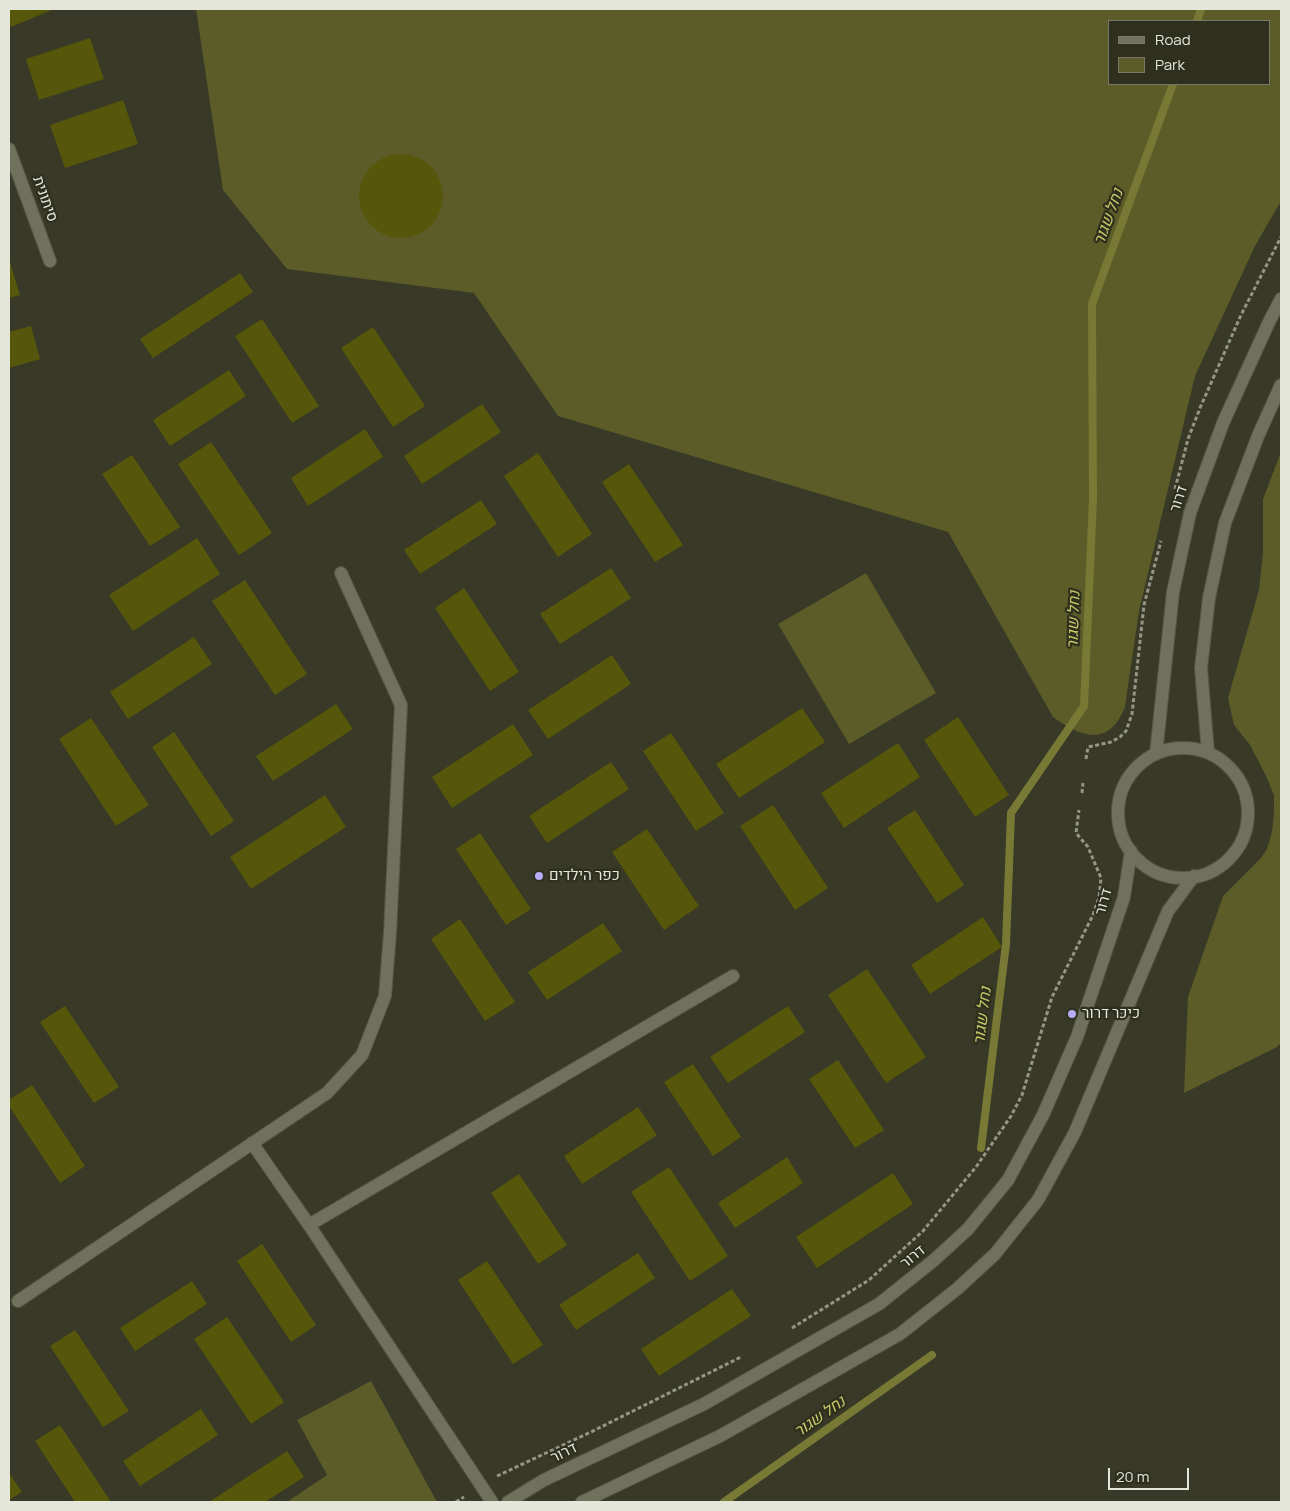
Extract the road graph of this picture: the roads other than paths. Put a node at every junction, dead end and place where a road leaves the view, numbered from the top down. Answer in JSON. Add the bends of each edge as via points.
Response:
{"nodes":[{"id":1,"x":9,"y":149,"type":"edge"},
{"id":2,"x":50,"y":261,"type":"dead end"},
{"id":3,"x":1281,"y":299,"type":"edge"},
{"id":4,"x":1281,"y":385,"type":"edge"},
{"id":5,"x":341,"y":573,"type":"dead end"},
{"id":6,"x":1208,"y":753,"type":"junction"},
{"id":7,"x":1156,"y":754,"type":"junction"},
{"id":8,"x":1131,"y":851,"type":"junction"},
{"id":9,"x":1194,"y":876,"type":"junction"},
{"id":10,"x":732,"y":976,"type":"dead end"},
{"id":11,"x":252,"y":1143,"type":"junction"},
{"id":12,"x":309,"y":1225,"type":"junction"},
{"id":13,"x":18,"y":1301,"type":"dead end"},
{"id":14,"x":492,"y":1502,"type":"edge"},
{"id":15,"x":508,"y":1502,"type":"edge"},
{"id":16,"x":582,"y":1502,"type":"edge"}],
"edges":[{"from":1,"to":2,"type":"street","name":"סיתונית"},
{"from":3,"to":7,"type":"street","name":"דרור","via":[[1224,423],[1190,513],[1173,592]]},
{"from":4,"to":6,"type":"street","via":[[1225,524],[1209,598],[1201,668]]},
{"from":5,"to":11,"type":"street","via":[[401,705],[385,996],[362,1055],[327,1093]]},
{"from":6,"to":7,"type":"street","via":[[1182,748]]},
{"from":6,"to":9,"type":"street","via":[[1232,770],[1241,783],[1248,812],[1241,842],[1233,854],[1222,865]]},
{"from":7,"to":8,"type":"street","via":[[1133,771],[1120,796],[1119,825]]},
{"from":8,"to":9,"type":"street","via":[[1158,872],[1182,878]]},
{"from":8,"to":15,"type":"street","name":"דרור","via":[[1124,897],[1073,1046],[1043,1116],[1008,1180],[968,1229],[934,1262],[879,1304],[704,1404],[544,1480]]},
{"from":9,"to":16,"type":"street","via":[[1168,911],[1075,1132],[1038,1200],[995,1254],[900,1334],[720,1436]]},
{"from":10,"to":12,"type":"street"},
{"from":11,"to":12,"type":"street"},
{"from":11,"to":13,"type":"street"},
{"from":12,"to":14,"type":"street"}]}
